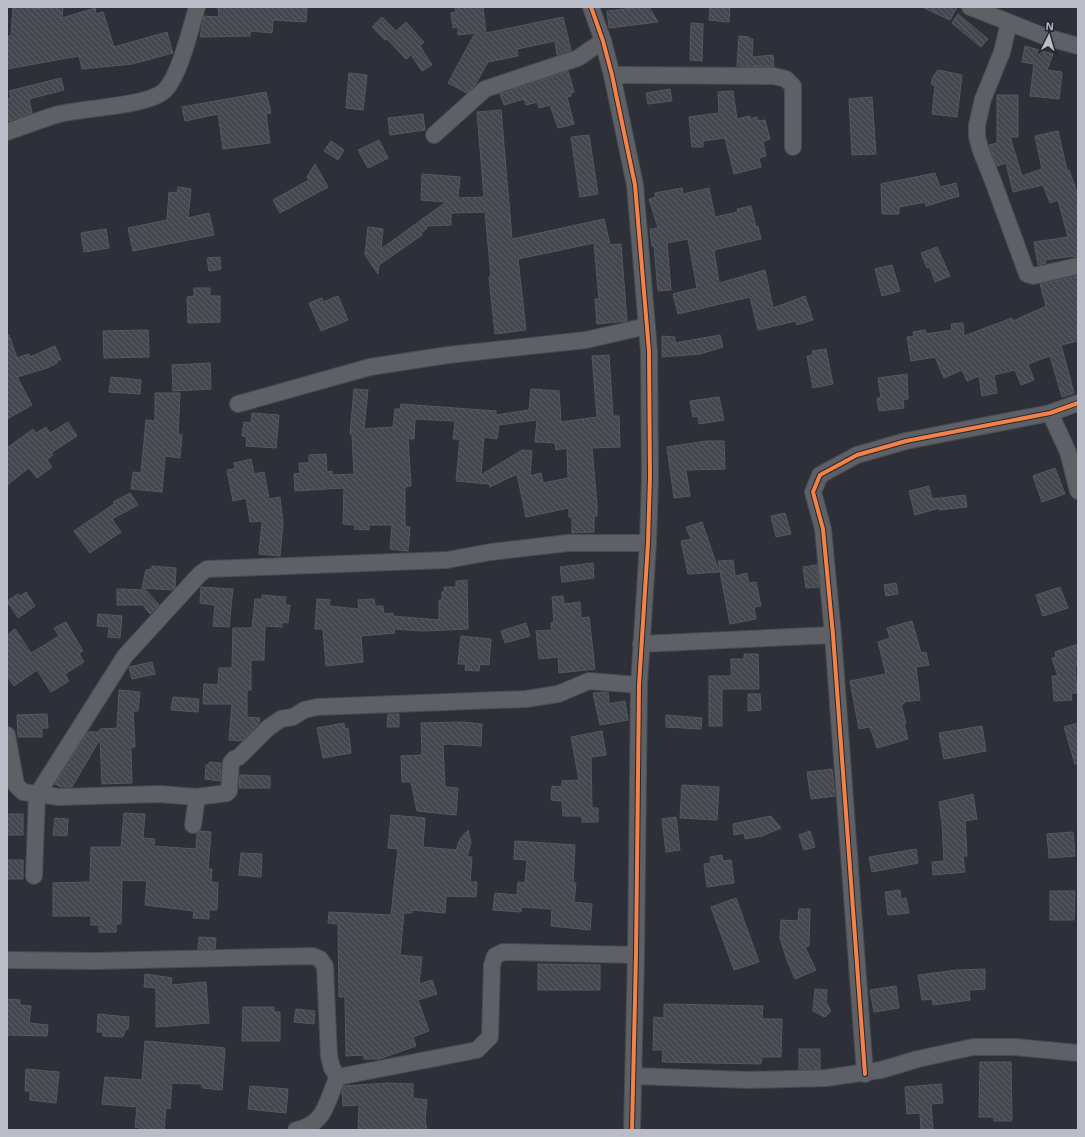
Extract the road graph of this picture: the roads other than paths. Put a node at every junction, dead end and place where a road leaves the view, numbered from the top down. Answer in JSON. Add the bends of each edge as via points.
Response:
{"nodes":[{"id":1,"x":197,"y":7,"type":"edge"},
{"id":2,"x":591,"y":7,"type":"edge"},
{"id":3,"x":970,"y":7,"type":"edge"},
{"id":4,"x":1009,"y":23,"type":"junction"},
{"id":5,"x":603,"y":41,"type":"junction"},
{"id":6,"x":1078,"y":46,"type":"edge"},
{"id":7,"x":612,"y":75,"type":"junction"},
{"id":8,"x":7,"y":132,"type":"edge"},
{"id":9,"x":434,"y":135,"type":"dead end"},
{"id":10,"x":793,"y":147,"type":"dead end"},
{"id":11,"x":1078,"y":266,"type":"edge"},
{"id":12,"x":647,"y":326,"type":"junction"},
{"id":13,"x":1078,"y":403,"type":"edge"},
{"id":14,"x":238,"y":404,"type":"dead end"},
{"id":15,"x":1050,"y":413,"type":"junction"},
{"id":16,"x":1078,"y":491,"type":"edge"},
{"id":17,"x":648,"y":543,"type":"junction"},
{"id":18,"x":833,"y":635,"type":"junction"},
{"id":19,"x":641,"y":644,"type":"junction"},
{"id":20,"x":638,"y":685,"type":"junction"},
{"id":21,"x":7,"y":735,"type":"edge"},
{"id":22,"x":37,"y":795,"type":"junction"},
{"id":23,"x":197,"y":797,"type":"junction"},
{"id":24,"x":193,"y":825,"type":"dead end"},
{"id":25,"x":34,"y":876,"type":"dead end"},
{"id":26,"x":636,"y":955,"type":"junction"},
{"id":27,"x":7,"y":960,"type":"edge"},
{"id":28,"x":1078,"y":1053,"type":"edge"},
{"id":29,"x":865,"y":1074,"type":"junction"},
{"id":30,"x":634,"y":1076,"type":"junction"},
{"id":31,"x":338,"y":1077,"type":"junction"},
{"id":32,"x":296,"y":1130,"type":"edge"},
{"id":33,"x":632,"y":1130,"type":"edge"}],
"edges":[{"from":1,"to":8,"type":"street","via":[[188,41],[170,84],[163,92],[148,100],[59,114]]},
{"from":2,"to":5,"type":"street"},
{"from":3,"to":4,"type":"street"},
{"from":4,"to":6,"type":"street"},
{"from":4,"to":11,"type":"street","via":[[1002,52],[983,99],[977,125],[981,151],[1027,274],[1033,276]]},
{"from":5,"to":7,"type":"street"},
{"from":5,"to":9,"type":"street","via":[[578,58],[485,89]]},
{"from":7,"to":10,"type":"street","via":[[774,76],[786,79],[793,86]]},
{"from":7,"to":12,"type":"street","via":[[636,185]]},
{"from":12,"to":14,"type":"street","via":[[586,340],[448,355],[370,367]]},
{"from":12,"to":17,"type":"street","via":[[650,469]]},
{"from":13,"to":15,"type":"street"},
{"from":15,"to":16,"type":"street","via":[[1068,452]]},
{"from":15,"to":18,"type":"street","via":[[906,441],[857,455],[820,475],[813,492],[823,529]]},
{"from":17,"to":19,"type":"street"},
{"from":17,"to":22,"type":"street","via":[[568,543],[447,560],[208,568],[125,656]]},
{"from":18,"to":19,"type":"street"},
{"from":18,"to":29,"type":"street"},
{"from":19,"to":20,"type":"street"},
{"from":20,"to":23,"type":"street","via":[[589,681],[558,694],[526,699],[317,707],[304,710],[293,717],[281,718],[234,759],[231,763],[227,793]]},
{"from":20,"to":26,"type":"street"},
{"from":21,"to":22,"type":"street","via":[[16,785],[23,792]]},
{"from":22,"to":23,"type":"street","via":[[59,797],[159,794]]},
{"from":22,"to":25,"type":"street"},
{"from":23,"to":24,"type":"street"},
{"from":26,"to":30,"type":"street"},
{"from":26,"to":31,"type":"street","via":[[503,952],[494,956],[492,965],[490,1037],[477,1050]]},
{"from":27,"to":31,"type":"street","via":[[96,961],[313,956],[320,959],[325,966],[329,1056]]},
{"from":28,"to":29,"type":"street","via":[[1015,1047],[973,1047]]},
{"from":29,"to":30,"type":"street","via":[[748,1080]]},
{"from":30,"to":33,"type":"street"},
{"from":31,"to":32,"type":"street","via":[[328,1104],[319,1119]]}]}
